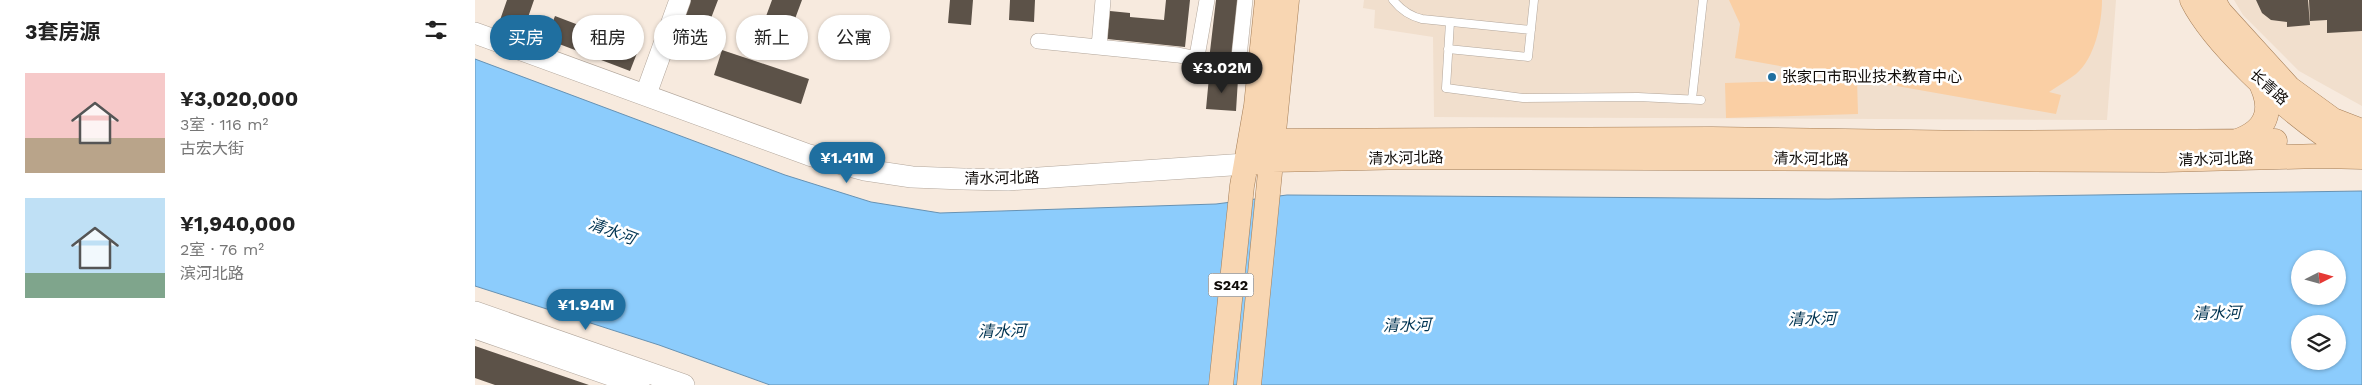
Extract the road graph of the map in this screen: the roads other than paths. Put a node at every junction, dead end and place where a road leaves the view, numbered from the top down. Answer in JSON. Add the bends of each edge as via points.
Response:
{"nodes":[{"id":1,"x":680,"y":0,"type":"edge"},
{"id":2,"x":1103,"y":0,"type":"edge"},
{"id":3,"x":1207,"y":0,"type":"edge"},
{"id":4,"x":1245,"y":0,"type":"edge"},
{"id":5,"x":1267,"y":0,"type":"edge"},
{"id":6,"x":1287,"y":0,"type":"edge"},
{"id":7,"x":1393,"y":0,"type":"edge"},
{"id":8,"x":1534,"y":0,"type":"edge"},
{"id":9,"x":1703,"y":0,"type":"edge"},
{"id":10,"x":2192,"y":0,"type":"edge"},
{"id":11,"x":2213,"y":0,"type":"edge"},
{"id":12,"x":1450,"y":22,"type":"junction"},
{"id":13,"x":1531,"y":30,"type":"junction"},
{"id":14,"x":475,"y":33,"type":"edge"},
{"id":15,"x":1038,"y":41,"type":"dead end"},
{"id":16,"x":1099,"y":47,"type":"junction"},
{"id":17,"x":1448,"y":50,"type":"junction"},
{"id":18,"x":1196,"y":62,"type":"junction"},
{"id":19,"x":1260,"y":72,"type":"junction"},
{"id":20,"x":2258,"y":78,"type":"junction"},
{"id":21,"x":646,"y":94,"type":"junction"},
{"id":22,"x":1692,"y":100,"type":"junction"},
{"id":23,"x":1701,"y":100,"type":"dead end"},
{"id":24,"x":2362,"y":131,"type":"edge"},
{"id":25,"x":2235,"y":141,"type":"junction"},
{"id":26,"x":2336,"y":141,"type":"junction"},
{"id":27,"x":2362,"y":142,"type":"edge"},
{"id":28,"x":1266,"y":147,"type":"junction"},
{"id":29,"x":2362,"y":156,"type":"edge"},
{"id":30,"x":1244,"y":175,"type":"junction"},
{"id":31,"x":475,"y":312,"type":"edge"},
{"id":32,"x":475,"y":328,"type":"edge"},
{"id":33,"x":604,"y":372,"type":"edge"},
{"id":34,"x":639,"y":385,"type":"edge"},
{"id":35,"x":684,"y":385,"type":"edge"},
{"id":36,"x":1221,"y":385,"type":"edge"},
{"id":37,"x":1249,"y":385,"type":"edge"}],
"edges":[{"from":1,"to":21,"type":"street"},
{"from":2,"to":16,"type":"street"},
{"from":3,"to":18,"type":"street"},
{"from":4,"to":18,"type":"street","via":[[1238,66]]},
{"from":5,"to":19,"type":"main road"},
{"from":6,"to":28,"type":"main road"},
{"from":7,"to":12,"type":"lane","via":[[1412,16]]},
{"from":8,"to":13,"type":"lane"},
{"from":9,"to":22,"type":"lane"},
{"from":10,"to":20,"type":"main road","name":"长青路","via":[[2201,17]]},
{"from":11,"to":24,"type":"main road","name":"长青路","via":[[2220,12],[2289,88],[2333,120]]},
{"from":12,"to":13,"type":"lane"},
{"from":12,"to":17,"type":"lane"},
{"from":13,"to":17,"type":"lane","via":[[1528,57]]},
{"from":14,"to":21,"type":"street","name":"清水河北路"},
{"from":15,"to":16,"type":"street"},
{"from":16,"to":18,"type":"street","via":[[1178,55]]},
{"from":17,"to":22,"type":"lane","via":[[1446,88],[1523,98]]},
{"from":18,"to":19,"type":"street","via":[[1208,68]]},
{"from":19,"to":28,"type":"main road"},
{"from":20,"to":25,"type":"main road","via":[[2266,92],[2264,121],[2259,130],[2249,137]]},
{"from":20,"to":26,"type":"main road","name":"长青路","via":[[2323,134]]},
{"from":21,"to":30,"type":"street","name":"清水河北路","via":[[809,155],[865,170],[912,177],[1009,180]]},
{"from":22,"to":23,"type":"lane"},
{"from":25,"to":26,"type":"main road","name":"清水河北路"},
{"from":25,"to":28,"type":"main road","name":"清水河北路","via":[[1975,143],[1712,139]]},
{"from":26,"to":27,"type":"main road","name":"清水河北路"},
{"from":26,"to":29,"type":"main road","name":"长青路"},
{"from":28,"to":29,"type":"main road","name":"清水河北路","via":[[1411,157],[2164,160]]},
{"from":28,"to":30,"type":"main road","name":"清水河北路"},
{"from":28,"to":37,"type":"main road","number":"S242","via":[[1269,186]]},
{"from":30,"to":36,"type":"main road","number":"S242"},
{"from":31,"to":33,"type":"street"},
{"from":32,"to":33,"type":"street"},
{"from":33,"to":34,"type":"street"},
{"from":33,"to":35,"type":"street"}]}
